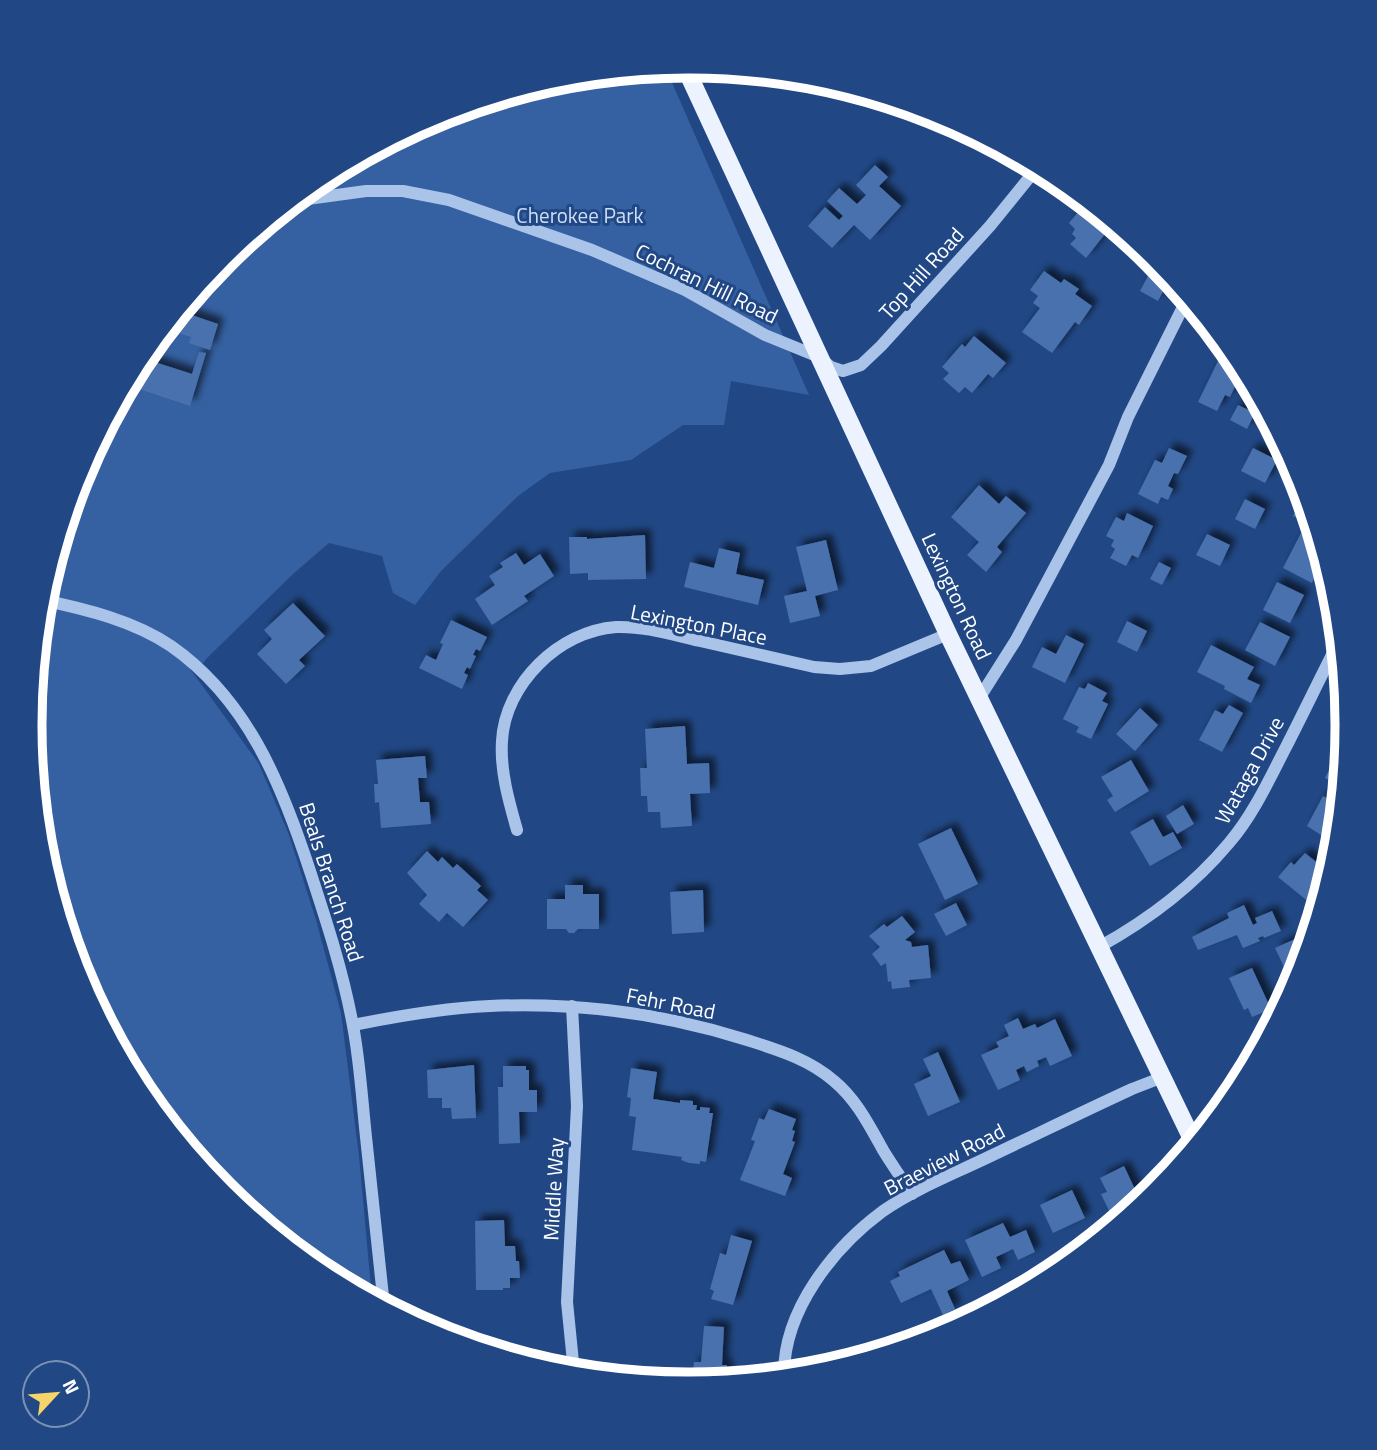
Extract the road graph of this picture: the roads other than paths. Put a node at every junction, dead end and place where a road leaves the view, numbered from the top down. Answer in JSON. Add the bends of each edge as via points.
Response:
{"nodes":[{"id":1,"x":690,"y":78,"type":"edge"},
{"id":2,"x":1030,"y":176,"type":"edge"},
{"id":3,"x":314,"y":198,"type":"edge"},
{"id":4,"x":1182,"y":308,"type":"edge"},
{"id":5,"x":819,"y":357,"type":"junction"},
{"id":6,"x":53,"y":603,"type":"edge"},
{"id":7,"x":948,"y":634,"type":"junction"},
{"id":8,"x":1331,"y":657,"type":"edge"},
{"id":9,"x":980,"y":696,"type":"junction"},
{"id":10,"x":517,"y":830,"type":"dead end"},
{"id":11,"x":1100,"y":947,"type":"junction"},
{"id":12,"x":572,"y":1006,"type":"junction"},
{"id":13,"x":353,"y":1024,"type":"junction"},
{"id":14,"x":1163,"y":1077,"type":"junction"},
{"id":15,"x":1189,"y":1133,"type":"edge"},
{"id":16,"x":912,"y":1194,"type":"junction"},
{"id":17,"x":383,"y":1294,"type":"edge"},
{"id":18,"x":573,"y":1361,"type":"edge"},
{"id":19,"x":785,"y":1364,"type":"edge"}],
"edges":[{"from":1,"to":5,"type":"main road","name":"Lexington Road"},
{"from":2,"to":5,"type":"street","name":"Top Hill Road","via":[[861,365],[843,371]]},
{"from":3,"to":5,"type":"street","name":"Cochran Hill Road","via":[[403,191],[449,200],[615,260]]},
{"from":4,"to":9,"type":"street","via":[[1108,464],[1016,640]]},
{"from":5,"to":7,"type":"main road","name":"Lexington Road"},
{"from":6,"to":13,"type":"street","name":"Beals Branch Road","via":[[132,625],[171,646],[229,700],[266,758],[290,812],[340,964]]},
{"from":7,"to":9,"type":"main road","name":"Lexington Road"},
{"from":7,"to":10,"type":"street","name":"Lexington Place","via":[[881,663],[841,669],[814,667],[645,628],[616,627],[580,636],[537,666],[510,707],[502,741],[503,769]]},
{"from":8,"to":11,"type":"street","name":"Wataga Drive","via":[[1271,777],[1230,842],[1171,899]]},
{"from":9,"to":11,"type":"main road","name":"Lexington Road"},
{"from":11,"to":14,"type":"main road","name":"Lexington Road"},
{"from":12,"to":13,"type":"street","name":"Fehr Road","via":[[490,1006]]},
{"from":12,"to":16,"type":"street","name":"Fehr Road","via":[[658,1017],[727,1034],[787,1053],[818,1069],[848,1094]]},
{"from":12,"to":18,"type":"street","name":"Middle Way","via":[[577,1106],[566,1302]]},
{"from":13,"to":17,"type":"street","name":"Beals Branch Road"},
{"from":14,"to":15,"type":"main road","name":"Lexington Road"},
{"from":14,"to":16,"type":"street","name":"Braeview Road"},
{"from":16,"to":19,"type":"street","name":"Braeview Road","via":[[883,1211],[828,1264],[799,1313]]}]}
